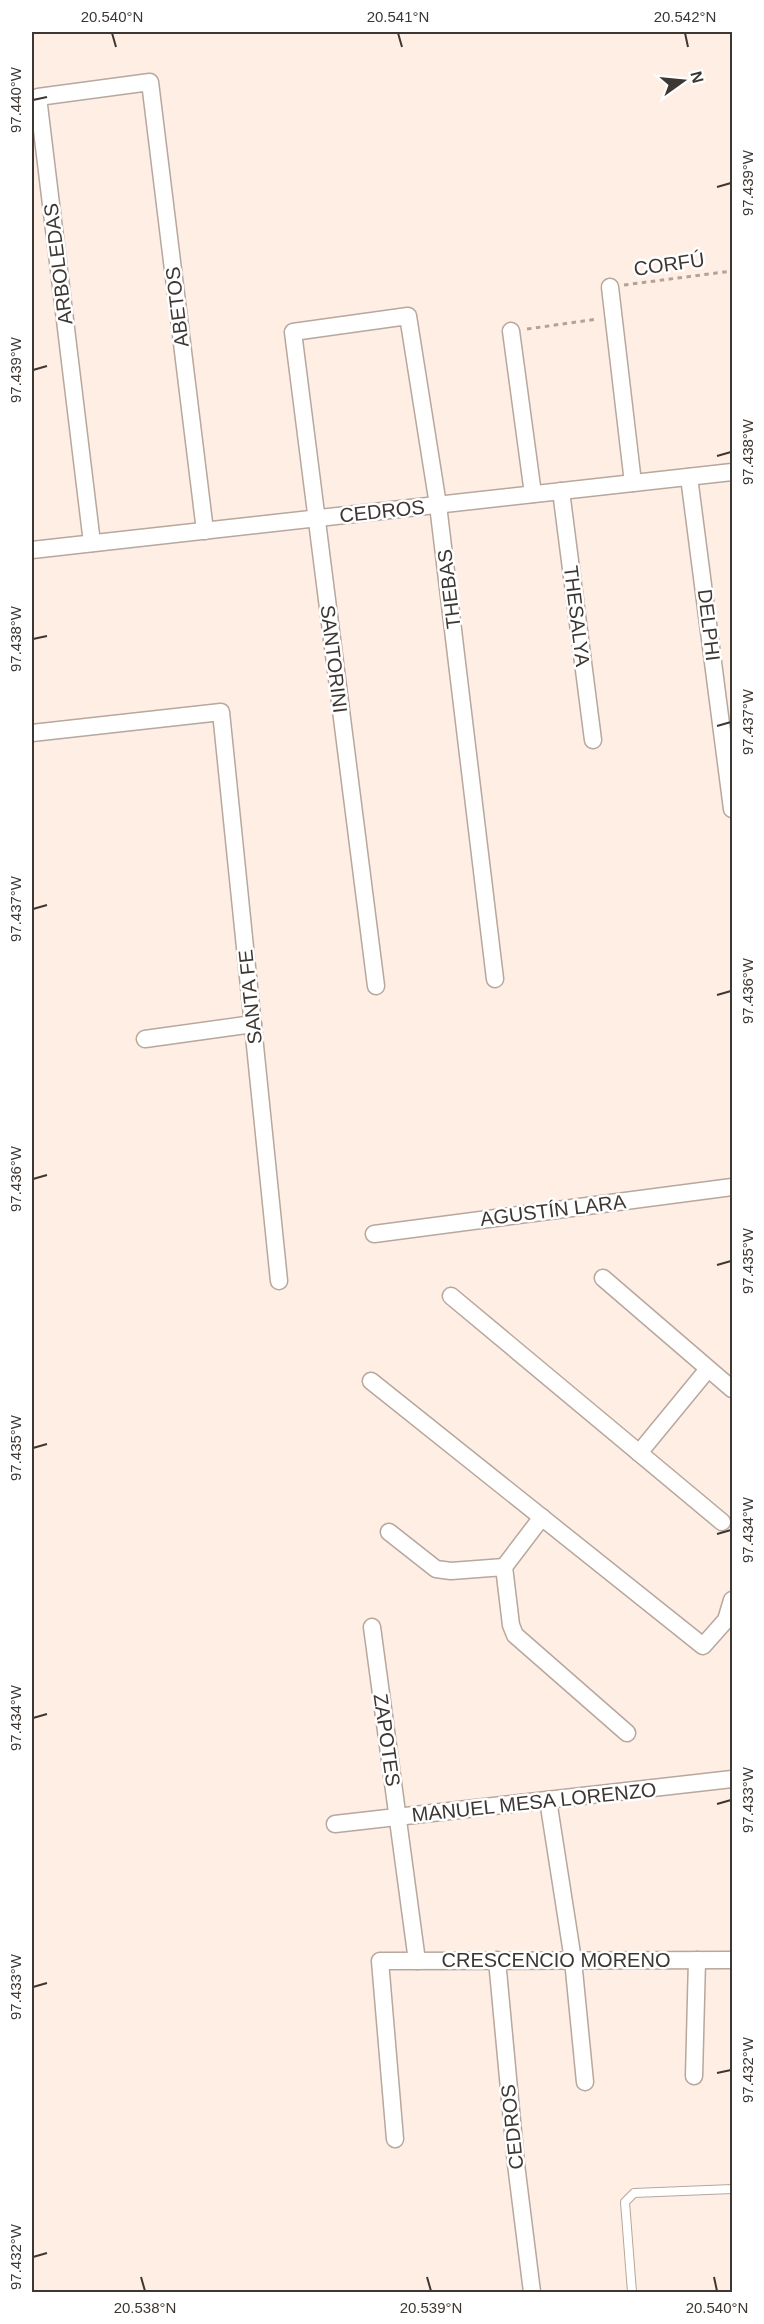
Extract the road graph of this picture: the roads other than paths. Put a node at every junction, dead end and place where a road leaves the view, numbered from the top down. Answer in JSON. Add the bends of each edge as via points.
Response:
{"nodes":[{"id":1,"x":150,"y":82,"type":"joint"},
{"id":2,"x":610,"y":287,"type":"road end"},
{"id":3,"x":292,"y":332,"type":"joint"},
{"id":4,"x":511,"y":332,"type":"road end"},
{"id":5,"x":732,"y":472,"type":"edge"},
{"id":6,"x":689,"y":477,"type":"junction"},
{"id":7,"x":633,"y":483,"type":"junction"},
{"id":8,"x":561,"y":491,"type":"junction"},
{"id":9,"x":533,"y":494,"type":"junction"},
{"id":10,"x":438,"y":505,"type":"junction"},
{"id":11,"x":316,"y":518,"type":"junction"},
{"id":12,"x":205,"y":531,"type":"junction"},
{"id":13,"x":92,"y":543,"type":"junction"},
{"id":14,"x":32,"y":550,"type":"edge"},
{"id":15,"x":32,"y":733,"type":"edge"},
{"id":16,"x":593,"y":740,"type":"dead end"},
{"id":17,"x":732,"y":809,"type":"edge"},
{"id":18,"x":495,"y":979,"type":"dead end"},
{"id":19,"x":376,"y":986,"type":"dead end"},
{"id":20,"x":253,"y":1024,"type":"junction"},
{"id":21,"x":146,"y":1040,"type":"dead end"},
{"id":22,"x":732,"y":1187,"type":"edge"},
{"id":23,"x":374,"y":1234,"type":"dead end"},
{"id":24,"x":603,"y":1278,"type":"dead end"},
{"id":25,"x":279,"y":1281,"type":"dead end"},
{"id":26,"x":451,"y":1296,"type":"dead end"},
{"id":27,"x":708,"y":1369,"type":"junction"},
{"id":28,"x":371,"y":1381,"type":"dead end"},
{"id":29,"x":732,"y":1389,"type":"edge"},
{"id":30,"x":639,"y":1453,"type":"junction"},
{"id":31,"x":542,"y":1517,"type":"junction"},
{"id":32,"x":722,"y":1522,"type":"dead end"},
{"id":33,"x":389,"y":1532,"type":"dead end"},
{"id":34,"x":504,"y":1567,"type":"junction"},
{"id":35,"x":732,"y":1600,"type":"edge"},
{"id":36,"x":372,"y":1627,"type":"dead end"},
{"id":37,"x":627,"y":1733,"type":"dead end"},
{"id":38,"x":732,"y":1779,"type":"edge"},
{"id":39,"x":548,"y":1800,"type":"junction"},
{"id":40,"x":397,"y":1817,"type":"junction"},
{"id":41,"x":335,"y":1824,"type":"dead end"},
{"id":42,"x":497,"y":1960,"type":"junction"},
{"id":43,"x":573,"y":1960,"type":"junction"},
{"id":44,"x":697,"y":1960,"type":"junction"},
{"id":45,"x":732,"y":1960,"type":"edge"},
{"id":46,"x":417,"y":1961,"type":"junction"},
{"id":47,"x":694,"y":2076,"type":"dead end"},
{"id":48,"x":585,"y":2082,"type":"dead end"},
{"id":49,"x":395,"y":2139,"type":"dead end"},
{"id":50,"x":732,"y":2189,"type":"edge"},
{"id":51,"x":532,"y":2292,"type":"edge"},
{"id":52,"x":632,"y":2292,"type":"edge"}],
"edges":[{"from":1,"to":12,"type":"street","name":"ABETOS"},
{"from":1,"to":13,"type":"street","name":"ARBOLEDAS","via":[[38,97]]},
{"from":2,"to":7,"type":"street"},
{"from":3,"to":10,"type":"street","name":"THEBAS","via":[[408,316]]},
{"from":3,"to":11,"type":"street","name":"SANTORINI"},
{"from":4,"to":9,"type":"street"},
{"from":5,"to":6,"type":"street","name":"CEDROS"},
{"from":6,"to":7,"type":"street","name":"CEDROS"},
{"from":6,"to":17,"type":"street","name":"DELPHI"},
{"from":7,"to":8,"type":"street","name":"CEDROS"},
{"from":8,"to":9,"type":"street","name":"CEDROS"},
{"from":8,"to":16,"type":"street","name":"THESALYA"},
{"from":9,"to":10,"type":"street","name":"CEDROS"},
{"from":10,"to":11,"type":"street","name":"CEDROS"},
{"from":10,"to":18,"type":"street","name":"THEBAS"},
{"from":11,"to":12,"type":"street","name":"CEDROS"},
{"from":11,"to":19,"type":"street","name":"SANTORINI"},
{"from":12,"to":13,"type":"street","name":"CEDROS"},
{"from":13,"to":14,"type":"street","name":"CEDROS"},
{"from":15,"to":20,"type":"street","name":"SANTA FE","via":[[221,712]]},
{"from":20,"to":21,"type":"street"},
{"from":20,"to":25,"type":"street","name":"SANTA FE"},
{"from":22,"to":23,"type":"street","name":"AGUSTÍN LARA"},
{"from":24,"to":27,"type":"street"},
{"from":26,"to":30,"type":"street"},
{"from":27,"to":29,"type":"street"},
{"from":27,"to":30,"type":"street"},
{"from":28,"to":31,"type":"street"},
{"from":30,"to":32,"type":"street"},
{"from":31,"to":34,"type":"street"},
{"from":31,"to":35,"type":"street","via":[[703,1646],[726,1620]]},
{"from":33,"to":34,"type":"street","via":[[436,1569]]},
{"from":34,"to":37,"type":"street","via":[[515,1635]]},
{"from":36,"to":40,"type":"street","name":"ZAPOTES"},
{"from":38,"to":39,"type":"street","name":"MANUEL MESA LORENZO"},
{"from":39,"to":40,"type":"street","name":"MANUEL MESA LORENZO"},
{"from":39,"to":43,"type":"street"},
{"from":40,"to":41,"type":"street","name":"MANUEL MESA LORENZO"},
{"from":40,"to":46,"type":"street","name":"ZAPOTES"},
{"from":42,"to":43,"type":"street","name":"CRESCENCIO MORENO"},
{"from":42,"to":46,"type":"street","name":"CRESCENCIO MORENO"},
{"from":42,"to":51,"type":"street","name":"CEDROS"},
{"from":43,"to":44,"type":"street","name":"CRESCENCIO MORENO"},
{"from":43,"to":48,"type":"street"},
{"from":44,"to":45,"type":"street","name":"CRESCENCIO MORENO"},
{"from":44,"to":47,"type":"street"},
{"from":46,"to":49,"type":"street","name":"CRESCENCIO MORENO","via":[[380,1960]]},
{"from":50,"to":52,"type":"lane","via":[[634,2193],[625,2202]]}]}
